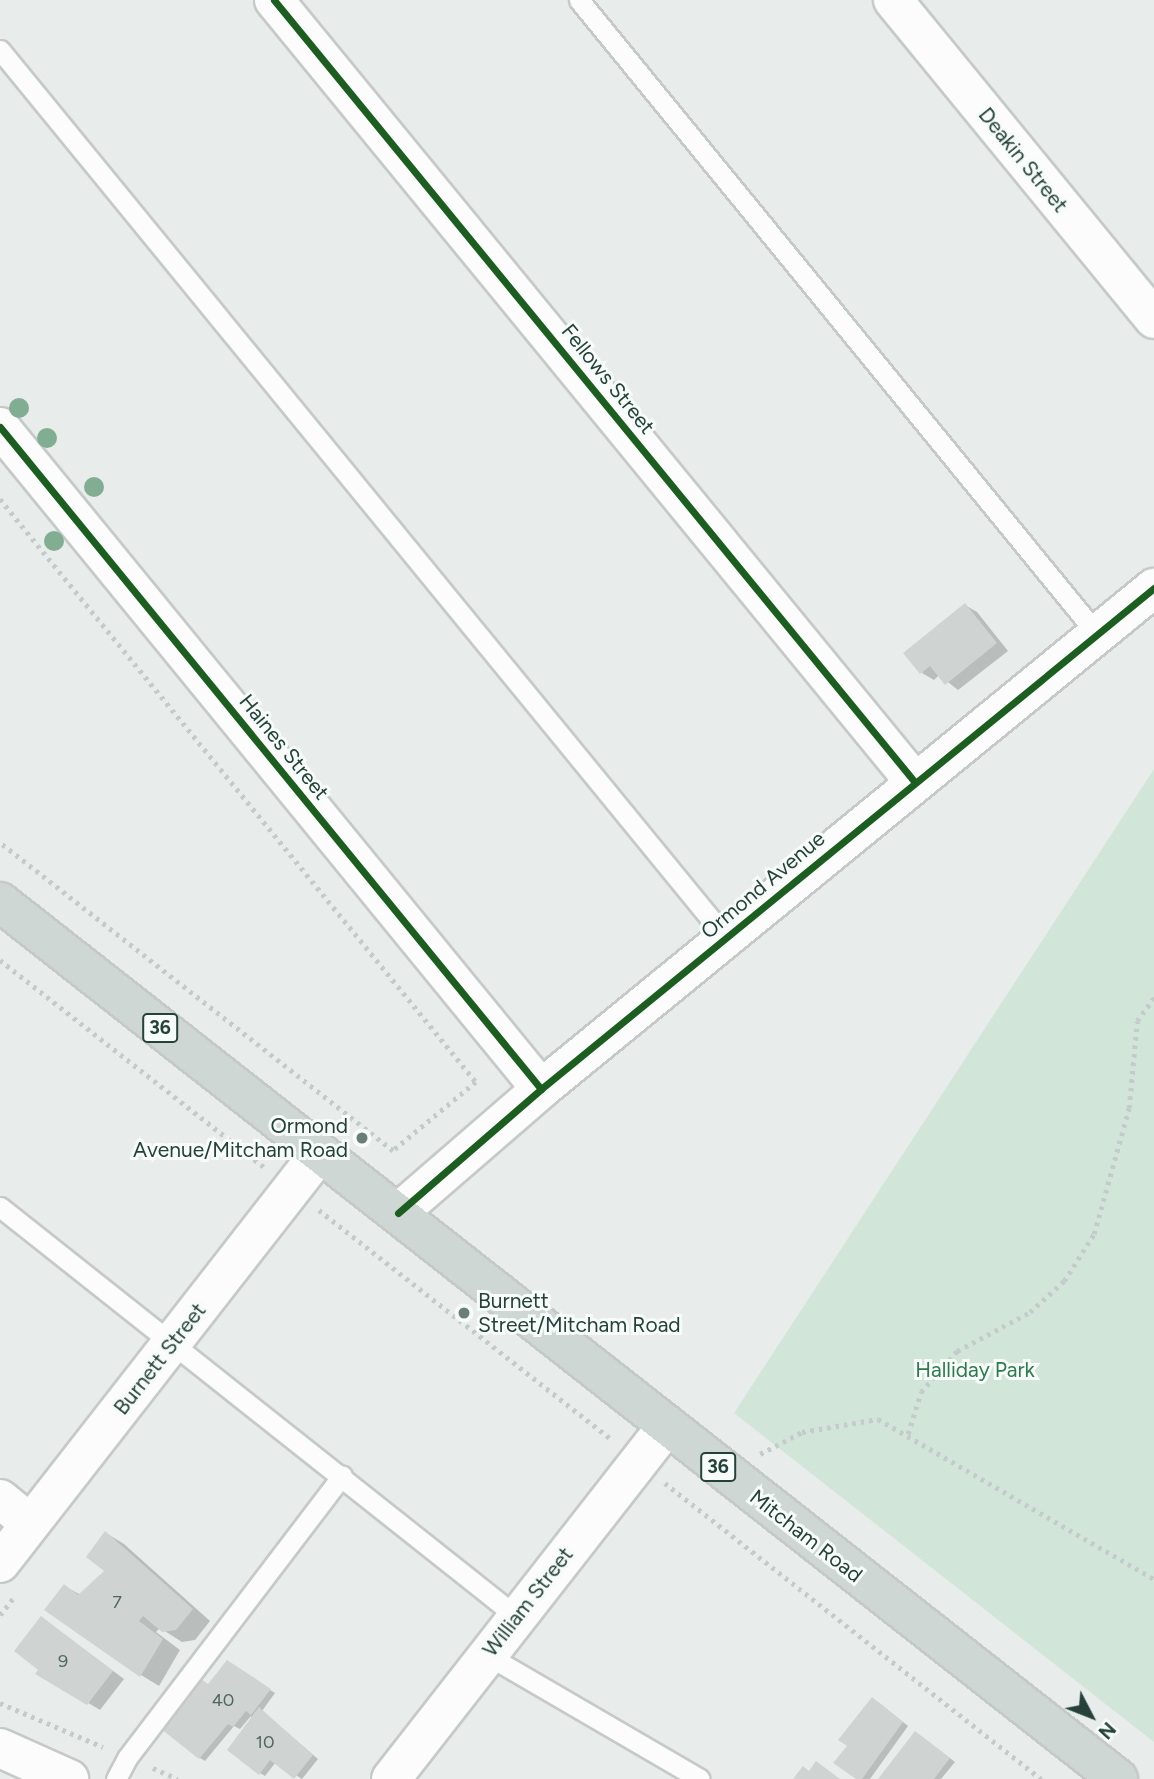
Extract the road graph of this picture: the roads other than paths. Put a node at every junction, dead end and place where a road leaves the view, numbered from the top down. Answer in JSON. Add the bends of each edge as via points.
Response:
{"nodes":[{"id":1,"x":274,"y":0,"type":"edge"},
{"id":2,"x":579,"y":0,"type":"edge"},
{"id":3,"x":893,"y":0,"type":"edge"},
{"id":4,"x":0,"y":50,"type":"edge"},
{"id":5,"x":1154,"y":319,"type":"edge"},
{"id":6,"x":0,"y":427,"type":"edge"},
{"id":7,"x":1154,"y":588,"type":"edge"},
{"id":8,"x":1097,"y":634,"type":"junction"},
{"id":9,"x":914,"y":781,"type":"junction"},
{"id":10,"x":0,"y":902,"type":"edge"},
{"id":11,"x":727,"y":939,"type":"junction"},
{"id":12,"x":541,"y":1089,"type":"junction"},
{"id":13,"x":320,"y":1154,"type":"junction"},
{"id":14,"x":0,"y":1207,"type":"edge"},
{"id":15,"x":398,"y":1213,"type":"junction"},
{"id":16,"x":173,"y":1344,"type":"junction"},
{"id":17,"x":666,"y":1427,"type":"junction"},
{"id":18,"x":342,"y":1476,"type":"junction"},
{"id":19,"x":0,"y":1499,"type":"edge"},
{"id":20,"x":30,"y":1523,"type":"junction"},
{"id":21,"x":0,"y":1563,"type":"edge"},
{"id":22,"x":516,"y":1616,"type":"junction"},
{"id":23,"x":487,"y":1655,"type":"junction"},
{"id":24,"x":0,"y":1748,"type":"edge"},
{"id":25,"x":69,"y":1779,"type":"edge"},
{"id":26,"x":116,"y":1779,"type":"edge"},
{"id":27,"x":391,"y":1779,"type":"edge"},
{"id":28,"x":700,"y":1779,"type":"edge"},
{"id":29,"x":1118,"y":1779,"type":"edge"}],
"edges":[{"from":1,"to":9,"type":"street","name":"Fellows Street"},
{"from":2,"to":8,"type":"lane"},
{"from":3,"to":5,"type":"street","name":"Deakin Street"},
{"from":4,"to":11,"type":"lane"},
{"from":6,"to":12,"type":"street","name":"Haines Street"},
{"from":7,"to":8,"type":"street","name":"Ormond Avenue"},
{"from":8,"to":9,"type":"street","name":"Ormond Avenue"},
{"from":9,"to":11,"type":"street","name":"Ormond Avenue"},
{"from":10,"to":13,"type":"main road","name":"Mitcham Road","number":"36"},
{"from":11,"to":12,"type":"street","name":"Ormond Avenue"},
{"from":12,"to":15,"type":"street","name":"Ormond Avenue"},
{"from":13,"to":15,"type":"main road","name":"Mitcham Road","number":"36"},
{"from":13,"to":16,"type":"street","name":"Burnett Street"},
{"from":14,"to":16,"type":"lane"},
{"from":15,"to":17,"type":"main road","name":"Mitcham Road","number":"36"},
{"from":16,"to":18,"type":"lane"},
{"from":16,"to":20,"type":"street","name":"Burnett Street"},
{"from":17,"to":22,"type":"street","name":"William Street"},
{"from":17,"to":29,"type":"main road","name":"Mitcham Road","number":"36"},
{"from":18,"to":22,"type":"lane"},
{"from":18,"to":26,"type":"lane","via":[[127,1758]]},
{"from":19,"to":20,"type":"street"},
{"from":20,"to":21,"type":"street","name":"Burnett Street"},
{"from":22,"to":23,"type":"street","name":"William Street"},
{"from":23,"to":27,"type":"street","name":"William Street"},
{"from":23,"to":28,"type":"lane"},
{"from":24,"to":25,"type":"street"}]}
